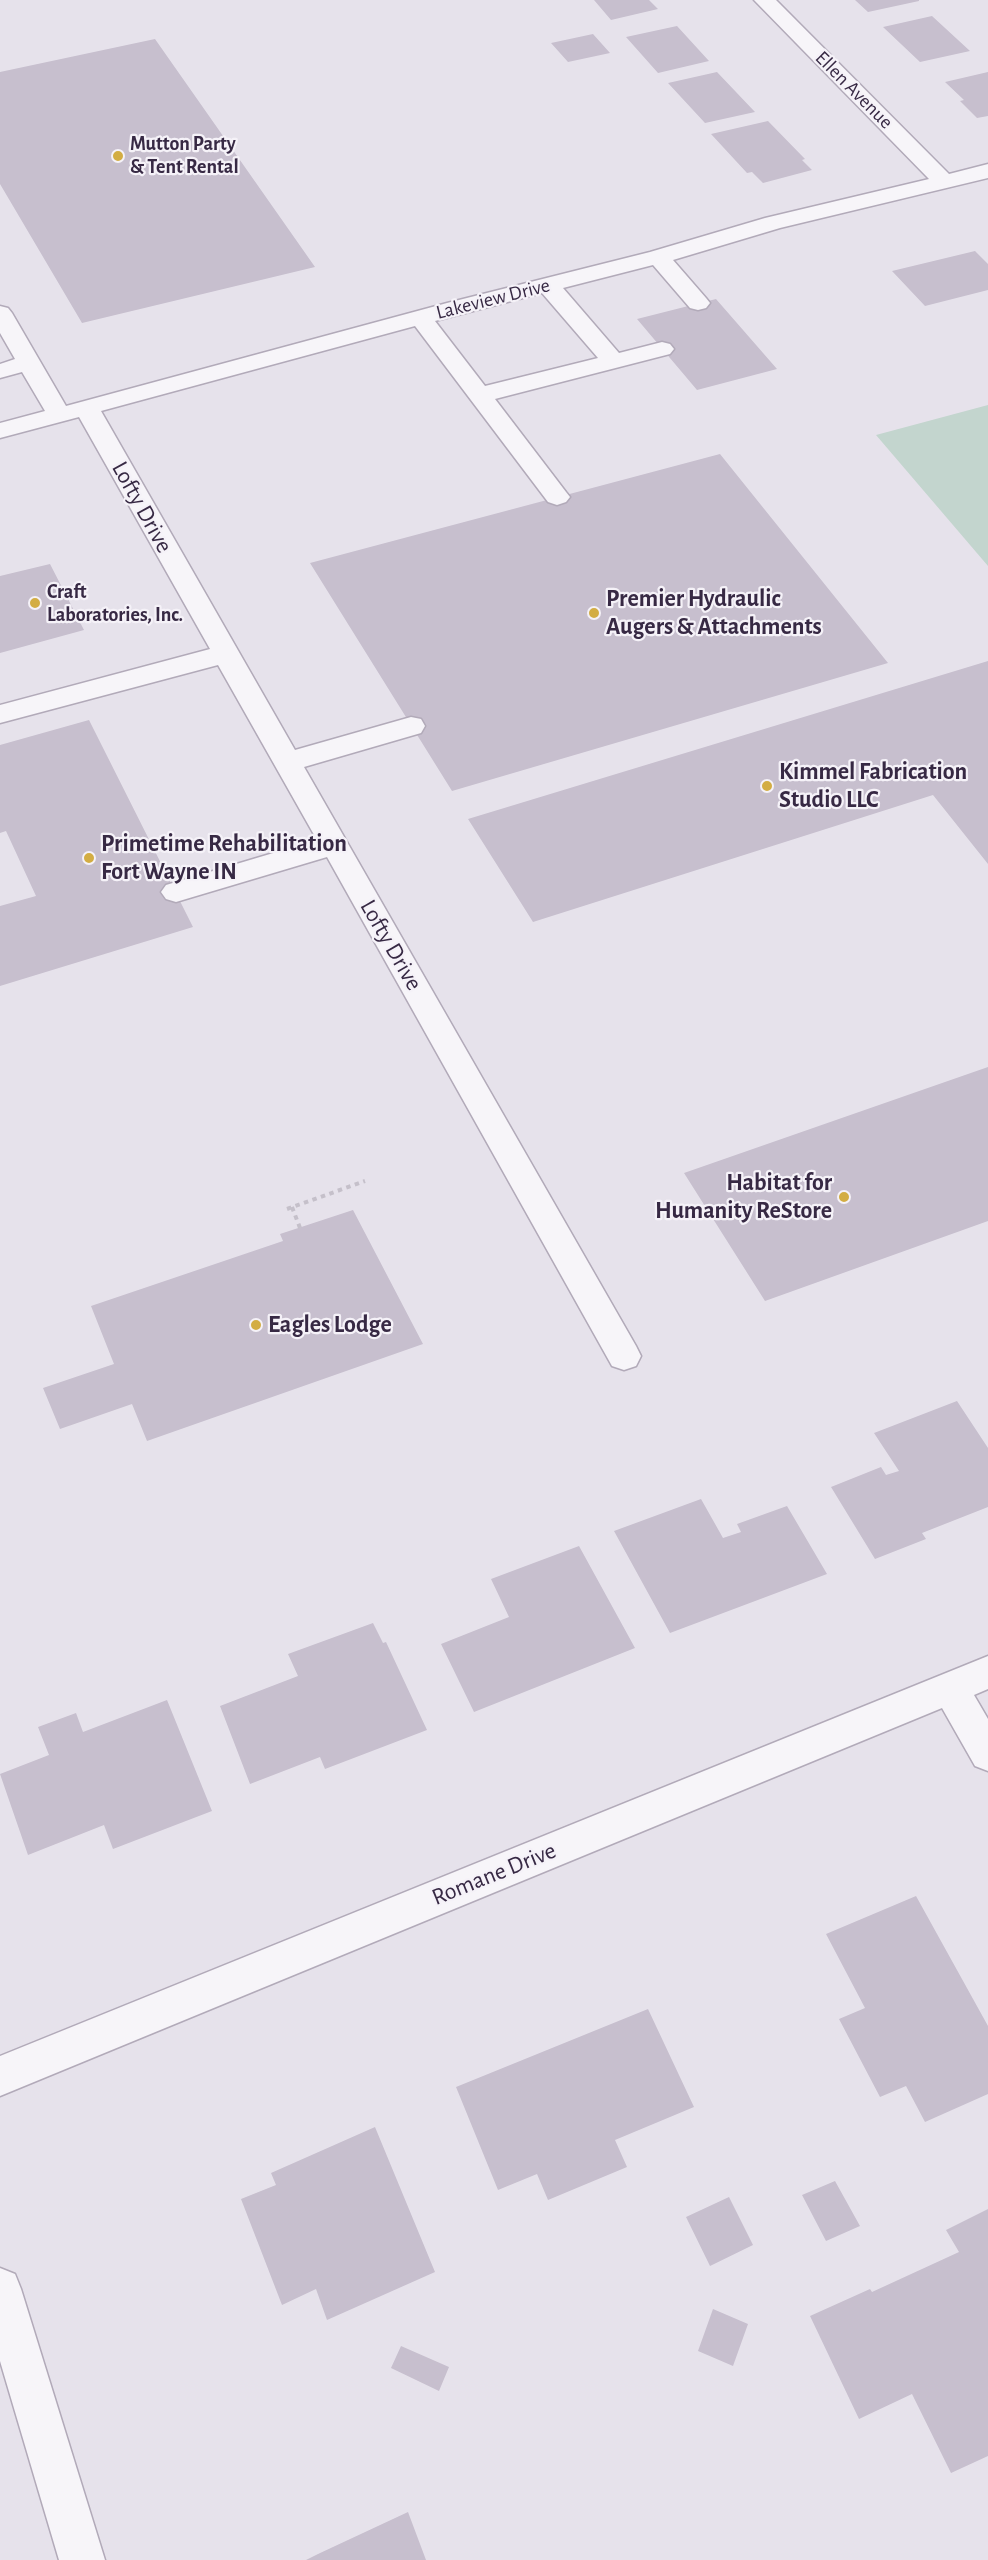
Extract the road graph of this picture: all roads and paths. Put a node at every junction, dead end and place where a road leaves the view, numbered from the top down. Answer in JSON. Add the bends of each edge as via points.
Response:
{"nodes":[{"id":1,"x":764,"y":0,"type":"edge"},
{"id":2,"x":988,"y":171,"type":"edge"},
{"id":3,"x":944,"y":181,"type":"junction"},
{"id":4,"x":657,"y":257,"type":"junction"},
{"id":5,"x":548,"y":285,"type":"junction"},
{"id":6,"x":698,"y":303,"type":"dead end"},
{"id":7,"x":0,"y":313,"type":"edge"},
{"id":8,"x":421,"y":318,"type":"junction"},
{"id":9,"x":662,"y":349,"type":"dead end"},
{"id":10,"x":613,"y":362,"type":"junction"},
{"id":11,"x":29,"y":363,"type":"junction"},
{"id":12,"x":0,"y":371,"type":"edge"},
{"id":13,"x":480,"y":396,"type":"junction"},
{"id":14,"x":73,"y":412,"type":"junction"},
{"id":15,"x":0,"y":431,"type":"edge"},
{"id":16,"x":557,"y":497,"type":"dead end"},
{"id":17,"x":225,"y":654,"type":"junction"},
{"id":18,"x":0,"y":714,"type":"edge"},
{"id":19,"x":411,"y":726,"type":"dead end"},
{"id":20,"x":287,"y":762,"type":"junction"},
{"id":21,"x":334,"y":845,"type":"junction"},
{"id":22,"x":176,"y":892,"type":"dead end"},
{"id":23,"x":365,"y":1181,"type":"dead end"},
{"id":24,"x":289,"y":1208,"type":"joint"},
{"id":25,"x":300,"y":1228,"type":"dead end"},
{"id":26,"x":624,"y":1356,"type":"dead end"},
{"id":27,"x":988,"y":1672,"type":"edge"},
{"id":28,"x":950,"y":1687,"type":"junction"},
{"id":29,"x":988,"y":1754,"type":"edge"},
{"id":30,"x":0,"y":2076,"type":"edge"},
{"id":31,"x":0,"y":2289,"type":"edge"},
{"id":32,"x":82,"y":2560,"type":"edge"}],
"edges":[{"from":1,"to":3,"type":"street","name":"Ellen Avenue"},
{"from":2,"to":3,"type":"street","name":"Lakeview Drive"},
{"from":3,"to":4,"type":"street","name":"Lakeview Drive","via":[[762,226]]},
{"from":4,"to":5,"type":"street","name":"Lakeview Drive"},
{"from":4,"to":6,"type":"street"},
{"from":5,"to":8,"type":"street","name":"Lakeview Drive"},
{"from":5,"to":10,"type":"street"},
{"from":7,"to":11,"type":"street","name":"Lofty Drive"},
{"from":8,"to":13,"type":"street"},
{"from":8,"to":14,"type":"street","name":"Lakeview Drive"},
{"from":9,"to":10,"type":"street"},
{"from":10,"to":13,"type":"street"},
{"from":11,"to":12,"type":"street"},
{"from":11,"to":14,"type":"street","name":"Lofty Drive"},
{"from":13,"to":16,"type":"street"},
{"from":14,"to":15,"type":"street","name":"Lakeview Drive"},
{"from":14,"to":17,"type":"street","name":"Lofty Drive"},
{"from":17,"to":18,"type":"street"},
{"from":17,"to":20,"type":"street","name":"Lofty Drive"},
{"from":19,"to":20,"type":"street"},
{"from":20,"to":21,"type":"street","name":"Lofty Drive"},
{"from":21,"to":22,"type":"street"},
{"from":21,"to":26,"type":"street","name":"Lofty Drive"},
{"from":23,"to":24,"type":"path"},
{"from":24,"to":25,"type":"path"},
{"from":27,"to":28,"type":"street","name":"Romane Drive"},
{"from":28,"to":29,"type":"street"},
{"from":28,"to":30,"type":"street","name":"Romane Drive"},
{"from":31,"to":32,"type":"street"}]}
